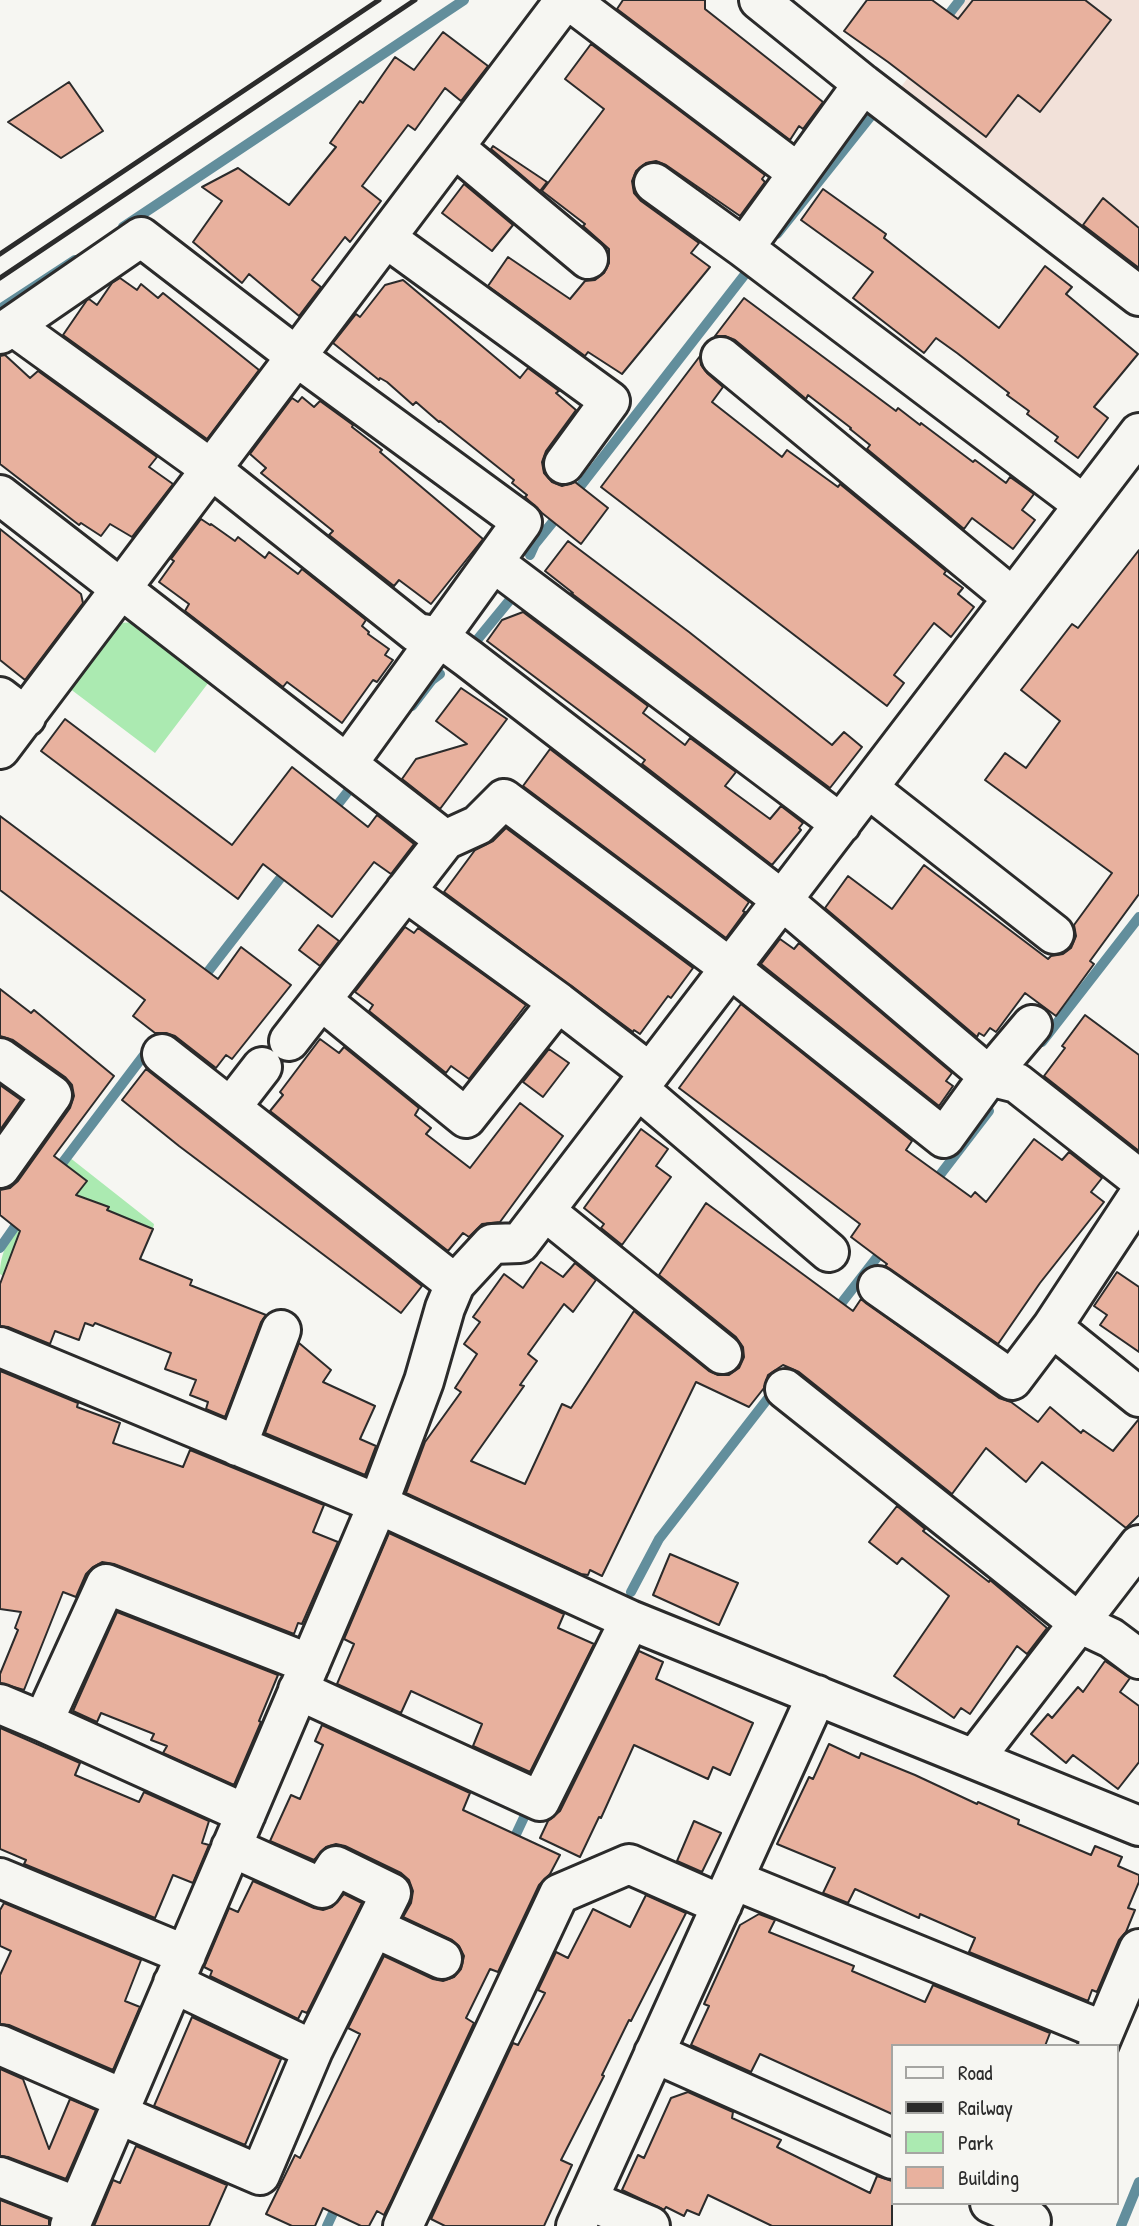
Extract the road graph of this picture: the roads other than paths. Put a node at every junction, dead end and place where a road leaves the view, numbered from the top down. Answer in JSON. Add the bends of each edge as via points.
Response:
{"nodes":[{"id":1,"x":567,"y":0,"type":"edge"},
{"id":2,"x":758,"y":0,"type":"edge"},
{"id":3,"x":863,"y":84,"type":"junction"},
{"id":4,"x":454,"y":147,"type":"junction"},
{"id":5,"x":798,"y":173,"type":"junction"},
{"id":6,"x":654,"y":183,"type":"dead end"},
{"id":7,"x":386,"y":238,"type":"junction"},
{"id":8,"x":744,"y":247,"type":"junction"},
{"id":9,"x":588,"y":259,"type":"dead end"},
{"id":10,"x":1139,"y":296,"type":"edge"},
{"id":11,"x":7,"y":330,"type":"edge"},
{"id":12,"x":297,"y":357,"type":"junction"},
{"id":13,"x":721,"y":357,"type":"dead end"},
{"id":14,"x":1139,"y":433,"type":"edge"},
{"id":15,"x":564,"y":464,"type":"dead end"},
{"id":16,"x":211,"y":469,"type":"junction"},
{"id":17,"x":0,"y":495,"type":"edge"},
{"id":18,"x":1084,"y":505,"type":"junction"},
{"id":19,"x":493,"y":562,"type":"junction"},
{"id":20,"x":121,"y":588,"type":"junction"},
{"id":21,"x":1013,"y":598,"type":"junction"},
{"id":22,"x":439,"y":637,"type":"junction"},
{"id":23,"x":13,"y":707,"type":"edge"},
{"id":24,"x":0,"y":749,"type":"edge"},
{"id":25,"x":347,"y":764,"type":"junction"},
{"id":26,"x":868,"y":788,"type":"junction"},
{"id":27,"x":841,"y":824,"type":"junction"},
{"id":28,"x":445,"y":840,"type":"junction"},
{"id":29,"x":405,"y":891,"type":"junction"},
{"id":30,"x":782,"y":901,"type":"junction"},
{"id":31,"x":1054,"y":934,"type":"dead end"},
{"id":32,"x":730,"y":968,"type":"junction"},
{"id":33,"x":321,"y":1000,"type":"junction"},
{"id":34,"x":558,"y":1002,"type":"junction"},
{"id":35,"x":1032,"y":1025,"type":"dead end"},
{"id":36,"x":289,"y":1041,"type":"dead end"},
{"id":37,"x":162,"y":1054,"type":"dead end"},
{"id":38,"x":0,"y":1058,"type":"edge"},
{"id":39,"x":262,"y":1068,"type":"dead end"},
{"id":40,"x":989,"y":1076,"type":"junction"},
{"id":41,"x":644,"y":1081,"type":"junction"},
{"id":42,"x":230,"y":1107,"type":"junction"},
{"id":43,"x":0,"y":1168,"type":"edge"},
{"id":44,"x":1139,"y":1179,"type":"edge"},
{"id":45,"x":1139,"y":1195,"type":"edge"},
{"id":46,"x":545,"y":1211,"type":"junction"},
{"id":47,"x":829,"y":1252,"type":"dead end"},
{"id":48,"x":455,"y":1284,"type":"junction"},
{"id":49,"x":878,"y":1286,"type":"dead end"},
{"id":50,"x":1052,"y":1327,"type":"junction"},
{"id":51,"x":281,"y":1330,"type":"dead end"},
{"id":52,"x":0,"y":1347,"type":"edge"},
{"id":53,"x":722,"y":1354,"type":"dead end"},
{"id":54,"x":785,"y":1389,"type":"dead end"},
{"id":55,"x":1139,"y":1397,"type":"edge"},
{"id":56,"x":237,"y":1446,"type":"junction"},
{"id":57,"x":378,"y":1504,"type":"junction"},
{"id":58,"x":1139,"y":1545,"type":"edge"},
{"id":59,"x":630,"y":1620,"type":"junction"},
{"id":60,"x":1079,"y":1623,"type":"junction"},
{"id":61,"x":1139,"y":1659,"type":"edge"},
{"id":62,"x":304,"y":1677,"type":"junction"},
{"id":63,"x":817,"y":1695,"type":"junction"},
{"id":64,"x":0,"y":1704,"type":"edge"},
{"id":65,"x":43,"y":1721,"type":"junction"},
{"id":66,"x":975,"y":1758,"type":"junction"},
{"id":67,"x":1139,"y":1826,"type":"edge"},
{"id":68,"x":238,"y":1831,"type":"junction"},
{"id":69,"x":0,"y":1878,"type":"edge"},
{"id":70,"x":728,"y":1893,"type":"junction"},
{"id":71,"x":375,"y":1928,"type":"junction"},
{"id":72,"x":1139,"y":1949,"type":"edge"},
{"id":73,"x":442,"y":1959,"type":"dead end"},
{"id":74,"x":180,"y":1969,"type":"junction"},
{"id":75,"x":1101,"y":2038,"type":"edge"},
{"id":76,"x":0,"y":2045,"type":"edge"},
{"id":77,"x":313,"y":2050,"type":"junction"},
{"id":78,"x":654,"y":2053,"type":"junction"},
{"id":79,"x":121,"y":2107,"type":"junction"},
{"id":80,"x":890,"y":2159,"type":"edge"},
{"id":81,"x":0,"y":2177,"type":"edge"},
{"id":82,"x":996,"y":2205,"type":"edge"},
{"id":83,"x":582,"y":2213,"type":"edge"},
{"id":84,"x":74,"y":2217,"type":"edge"},
{"id":85,"x":1032,"y":2217,"type":"edge"},
{"id":86,"x":403,"y":2226,"type":"edge"},
{"id":87,"x":650,"y":2226,"type":"edge"}],
"edges":[{"from":1,"to":4,"type":"street"},
{"from":1,"to":5,"type":"street"},
{"from":2,"to":3,"type":"street"},
{"from":3,"to":5,"type":"street"},
{"from":3,"to":10,"type":"street"},
{"from":4,"to":7,"type":"street"},
{"from":4,"to":9,"type":"street"},
{"from":5,"to":8,"type":"street"},
{"from":6,"to":8,"type":"street"},
{"from":7,"to":12,"type":"street"},
{"from":7,"to":15,"type":"street","via":[[610,401]]},
{"from":8,"to":18,"type":"street"},
{"from":11,"to":12,"type":"street","via":[[141,237]]},
{"from":11,"to":16,"type":"street"},
{"from":12,"to":16,"type":"street"},
{"from":12,"to":19,"type":"street","via":[[522,522]]},
{"from":13,"to":21,"type":"street"},
{"from":14,"to":18,"type":"street"},
{"from":16,"to":20,"type":"street"},
{"from":16,"to":22,"type":"street","via":[[417,634]]},
{"from":17,"to":20,"type":"street"},
{"from":18,"to":21,"type":"street"},
{"from":19,"to":22,"type":"street"},
{"from":19,"to":27,"type":"street"},
{"from":20,"to":23,"type":"street"},
{"from":20,"to":25,"type":"street"},
{"from":21,"to":26,"type":"street"},
{"from":22,"to":25,"type":"street"},
{"from":22,"to":30,"type":"street"},
{"from":23,"to":24,"type":"street"},
{"from":25,"to":28,"type":"street"},
{"from":26,"to":27,"type":"street"},
{"from":26,"to":31,"type":"street"},
{"from":27,"to":30,"type":"street"},
{"from":28,"to":29,"type":"street"},
{"from":28,"to":32,"type":"street","via":[[478,825],[503,799]]},
{"from":29,"to":33,"type":"street"},
{"from":29,"to":34,"type":"street"},
{"from":30,"to":32,"type":"street"},
{"from":30,"to":40,"type":"street"},
{"from":32,"to":40,"type":"street","via":[[944,1138]]},
{"from":32,"to":41,"type":"street"},
{"from":33,"to":34,"type":"street","via":[[466,1118]]},
{"from":33,"to":36,"type":"street"},
{"from":34,"to":41,"type":"street"},
{"from":35,"to":40,"type":"street"},
{"from":37,"to":42,"type":"street"},
{"from":38,"to":43,"type":"street","via":[[52,1095]]},
{"from":39,"to":42,"type":"street"},
{"from":40,"to":44,"type":"street","via":[[1017,1083]]},
{"from":41,"to":46,"type":"street"},
{"from":41,"to":47,"type":"street"},
{"from":42,"to":48,"type":"street"},
{"from":45,"to":50,"type":"street"},
{"from":46,"to":48,"type":"street","via":[[520,1243],[492,1244]]},
{"from":46,"to":53,"type":"street"},
{"from":48,"to":57,"type":"street"},
{"from":49,"to":50,"type":"street","via":[[1012,1380]]},
{"from":50,"to":55,"type":"street"},
{"from":51,"to":56,"type":"street"},
{"from":52,"to":56,"type":"street"},
{"from":54,"to":60,"type":"street"},
{"from":56,"to":57,"type":"street"},
{"from":57,"to":59,"type":"street"},
{"from":57,"to":62,"type":"street"},
{"from":58,"to":60,"type":"street"},
{"from":59,"to":62,"type":"street","via":[[540,1801]]},
{"from":59,"to":63,"type":"street"},
{"from":60,"to":61,"type":"street","via":[[1111,1638]]},
{"from":60,"to":66,"type":"street"},
{"from":62,"to":65,"type":"street","via":[[106,1584]]},
{"from":62,"to":68,"type":"street"},
{"from":63,"to":66,"type":"street"},
{"from":63,"to":70,"type":"street"},
{"from":64,"to":65,"type":"street"},
{"from":65,"to":68,"type":"street"},
{"from":66,"to":67,"type":"street"},
{"from":68,"to":71,"type":"street","via":[[322,1888],[336,1866],[391,1893]]},
{"from":68,"to":74,"type":"street"},
{"from":69,"to":74,"type":"street"},
{"from":70,"to":75,"type":"street"},
{"from":70,"to":78,"type":"street"},
{"from":70,"to":86,"type":"street","via":[[629,1864],[559,1894]]},
{"from":71,"to":73,"type":"street"},
{"from":71,"to":77,"type":"street"},
{"from":72,"to":75,"type":"street"},
{"from":74,"to":77,"type":"street"},
{"from":74,"to":79,"type":"street"},
{"from":76,"to":79,"type":"street"},
{"from":77,"to":79,"type":"street","via":[[260,2175]]},
{"from":78,"to":80,"type":"street"},
{"from":78,"to":83,"type":"street"},
{"from":79,"to":84,"type":"street"},
{"from":81,"to":84,"type":"street"},
{"from":82,"to":85,"type":"street"},
{"from":83,"to":87,"type":"street"}]}
